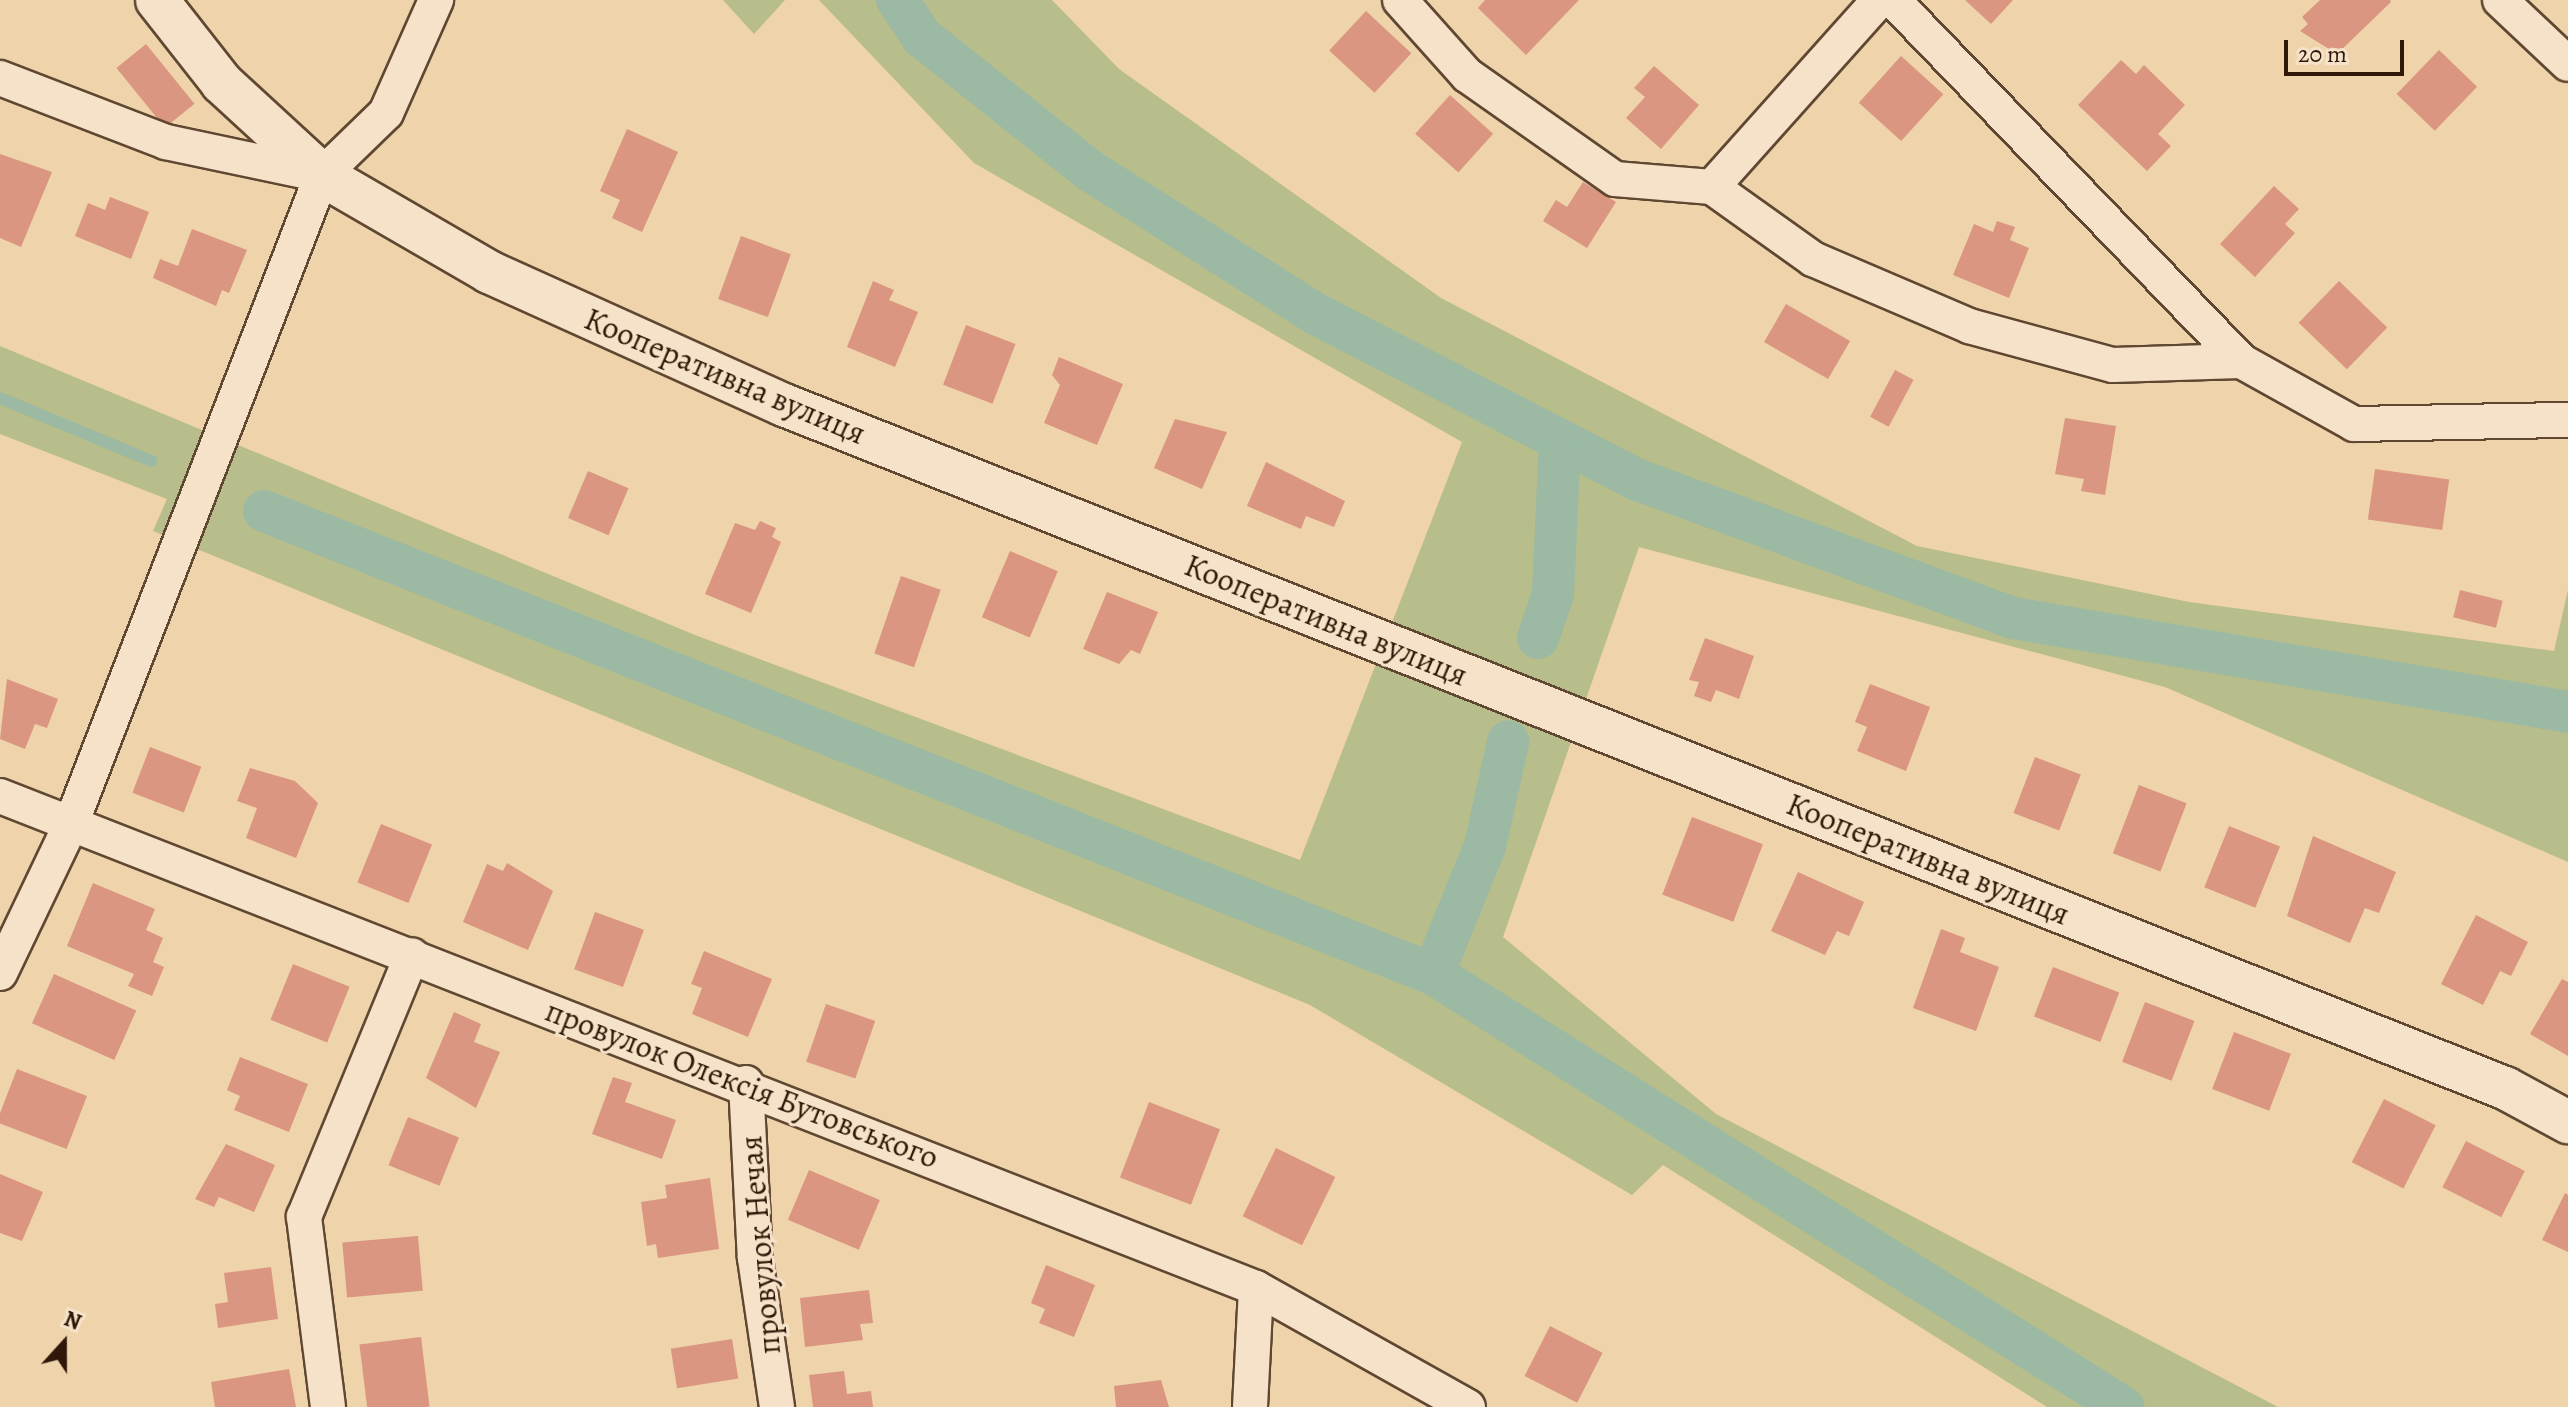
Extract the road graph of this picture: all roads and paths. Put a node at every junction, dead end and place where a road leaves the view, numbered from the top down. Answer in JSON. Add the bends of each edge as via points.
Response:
{"nodes":[{"id":1,"x":157,"y":0,"type":"edge"},
{"id":2,"x":436,"y":0,"type":"edge"},
{"id":3,"x":1400,"y":0,"type":"edge"},
{"id":4,"x":1879,"y":0,"type":"edge"},
{"id":5,"x":1893,"y":0,"type":"edge"},
{"id":6,"x":2500,"y":0,"type":"edge"},
{"id":7,"x":2568,"y":64,"type":"edge"},
{"id":8,"x":0,"y":78,"type":"edge"},
{"id":9,"x":322,"y":175,"type":"junction"},
{"id":10,"x":1712,"y":187,"type":"junction"},
{"id":11,"x":2241,"y":361,"type":"junction"},
{"id":12,"x":2568,"y":420,"type":"edge"},
{"id":13,"x":0,"y":796,"type":"edge"},
{"id":14,"x":71,"y":824,"type":"junction"},
{"id":15,"x":412,"y":955,"type":"junction"},
{"id":16,"x":0,"y":973,"type":"edge"},
{"id":17,"x":746,"y":1083,"type":"junction"},
{"id":18,"x":2568,"y":1122,"type":"edge"},
{"id":19,"x":1256,"y":1288,"type":"junction"},
{"id":20,"x":328,"y":1407,"type":"edge"},
{"id":21,"x":777,"y":1407,"type":"edge"},
{"id":22,"x":1250,"y":1407,"type":"edge"},
{"id":23,"x":1468,"y":1407,"type":"edge"}],
"edges":[{"from":1,"to":9,"type":"street","name":"Кооперативна вулиця","via":[[222,83]]},
{"from":2,"to":9,"type":"street","via":[[386,113]]},
{"from":3,"to":10,"type":"street","via":[[1467,75],[1615,179]]},
{"from":4,"to":10,"type":"street"},
{"from":5,"to":11,"type":"street"},
{"from":6,"to":7,"type":"street"},
{"from":8,"to":9,"type":"street","via":[[166,142]]},
{"from":9,"to":14,"type":"street"},
{"from":9,"to":18,"type":"street","name":"Кооперативна вулиця","via":[[489,272],[784,405],[2490,1082]]},
{"from":10,"to":11,"type":"street","via":[[1813,259],[1969,326],[2113,365]]},
{"from":11,"to":12,"type":"street","via":[[2354,424]]},
{"from":13,"to":14,"type":"street","name":"провулок Олексія Бутовського"},
{"from":14,"to":15,"type":"street","name":"провулок Олексія Бутовського"},
{"from":14,"to":16,"type":"street"},
{"from":15,"to":17,"type":"street","name":"провулок Олексія Бутовського"},
{"from":15,"to":20,"type":"street","via":[[304,1217]]},
{"from":17,"to":19,"type":"street","name":"провулок Олексія Бутовського"},
{"from":17,"to":21,"type":"street","name":"провулок Нечая","via":[[755,1258]]},
{"from":19,"to":22,"type":"street"},
{"from":19,"to":23,"type":"street","name":"провулок Олексія Бутовського"}]}
